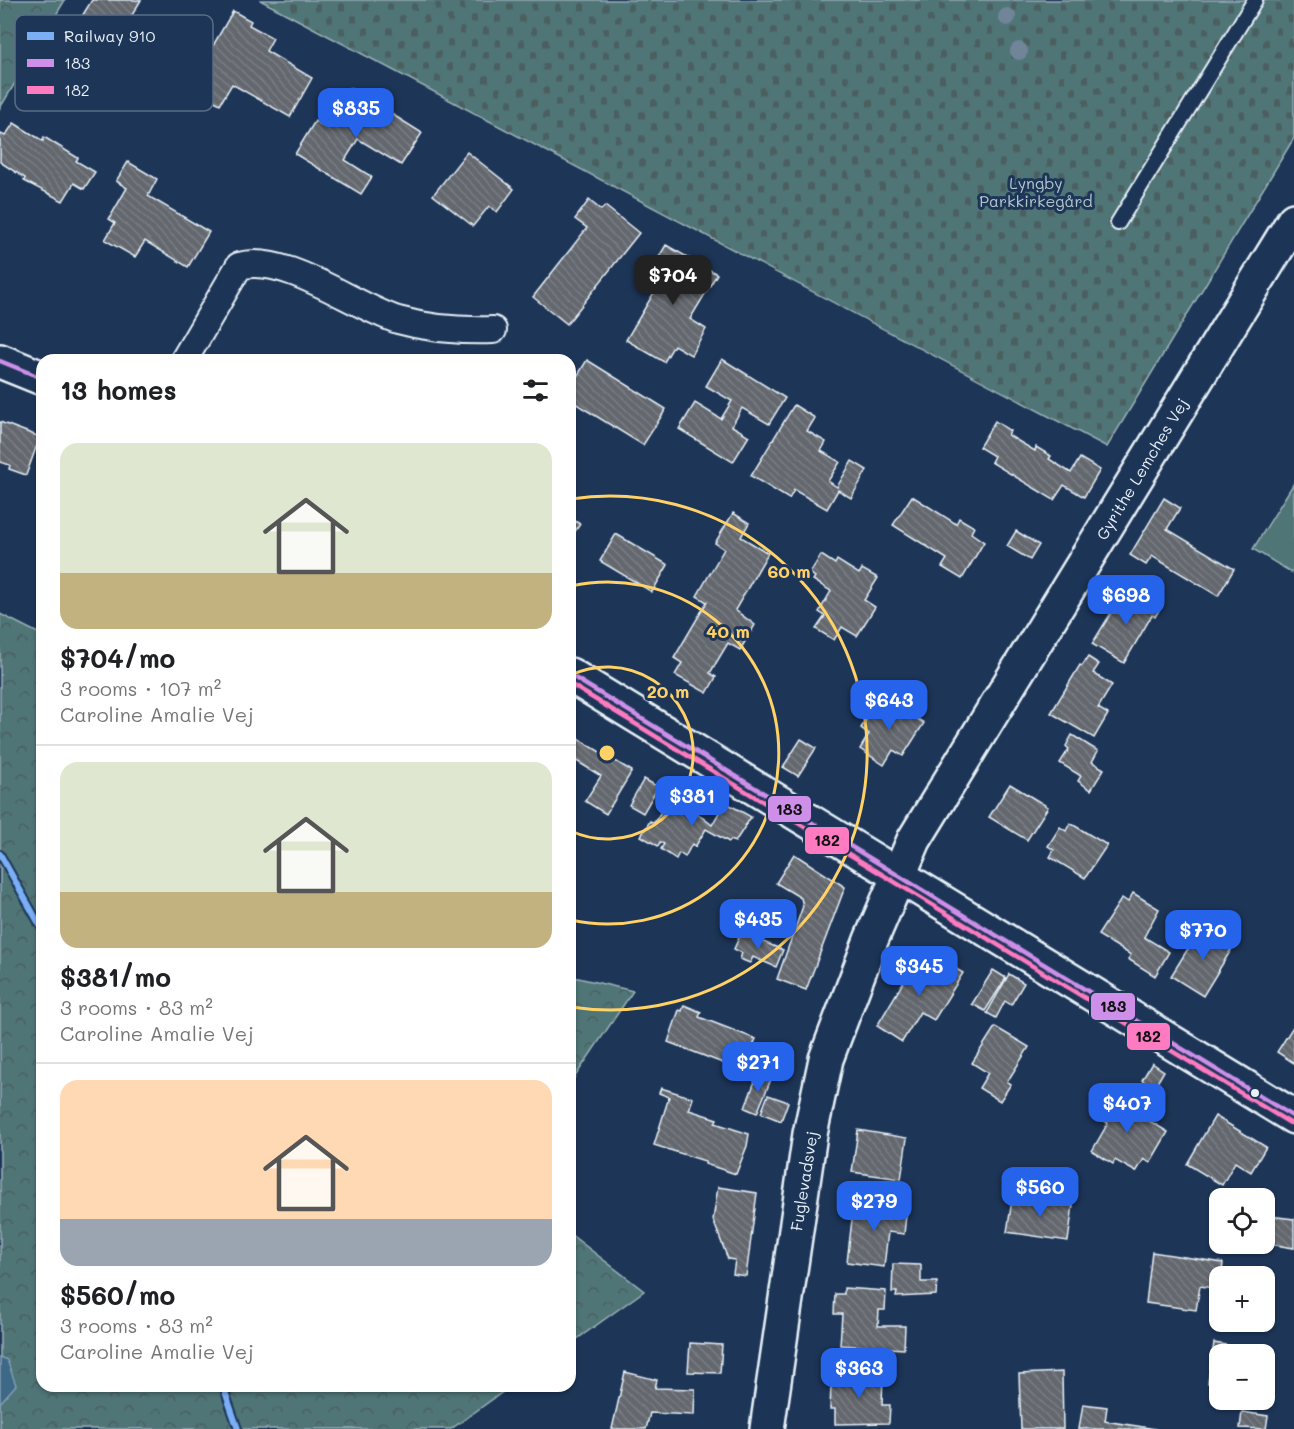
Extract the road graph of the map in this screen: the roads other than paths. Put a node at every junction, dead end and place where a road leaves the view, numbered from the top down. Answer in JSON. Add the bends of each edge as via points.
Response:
{"nodes":[{"id":1,"x":1255,"y":0,"type":"edge"},
{"id":2,"x":1294,"y":220,"type":"edge"},
{"id":3,"x":1118,"y":223,"type":"dead end"},
{"id":4,"x":493,"y":330,"type":"dead end"},
{"id":5,"x":188,"y":354,"type":"edge"},
{"id":6,"x":0,"y":361,"type":"edge"},
{"id":7,"x":36,"y":376,"type":"edge"},
{"id":8,"x":576,"y":679,"type":"edge"},
{"id":9,"x":901,"y":875,"type":"junction"},
{"id":10,"x":1294,"y":1117,"type":"edge"},
{"id":11,"x":767,"y":1429,"type":"edge"}],
"edges":[{"from":1,"to":3,"type":"lane"},
{"from":2,"to":9,"type":"street","name":"Gyrithe Lemches Vej","via":[[914,840]]},
{"from":4,"to":5,"type":"street","via":[[450,332],[396,319],[286,270],[253,262],[239,266]]},
{"from":6,"to":7,"type":"street"},
{"from":8,"to":9,"type":"street"},
{"from":9,"to":10,"type":"street"},
{"from":9,"to":11,"type":"street","name":"Fuglevadsvej","via":[[871,940],[826,1059],[810,1134]]}]}
